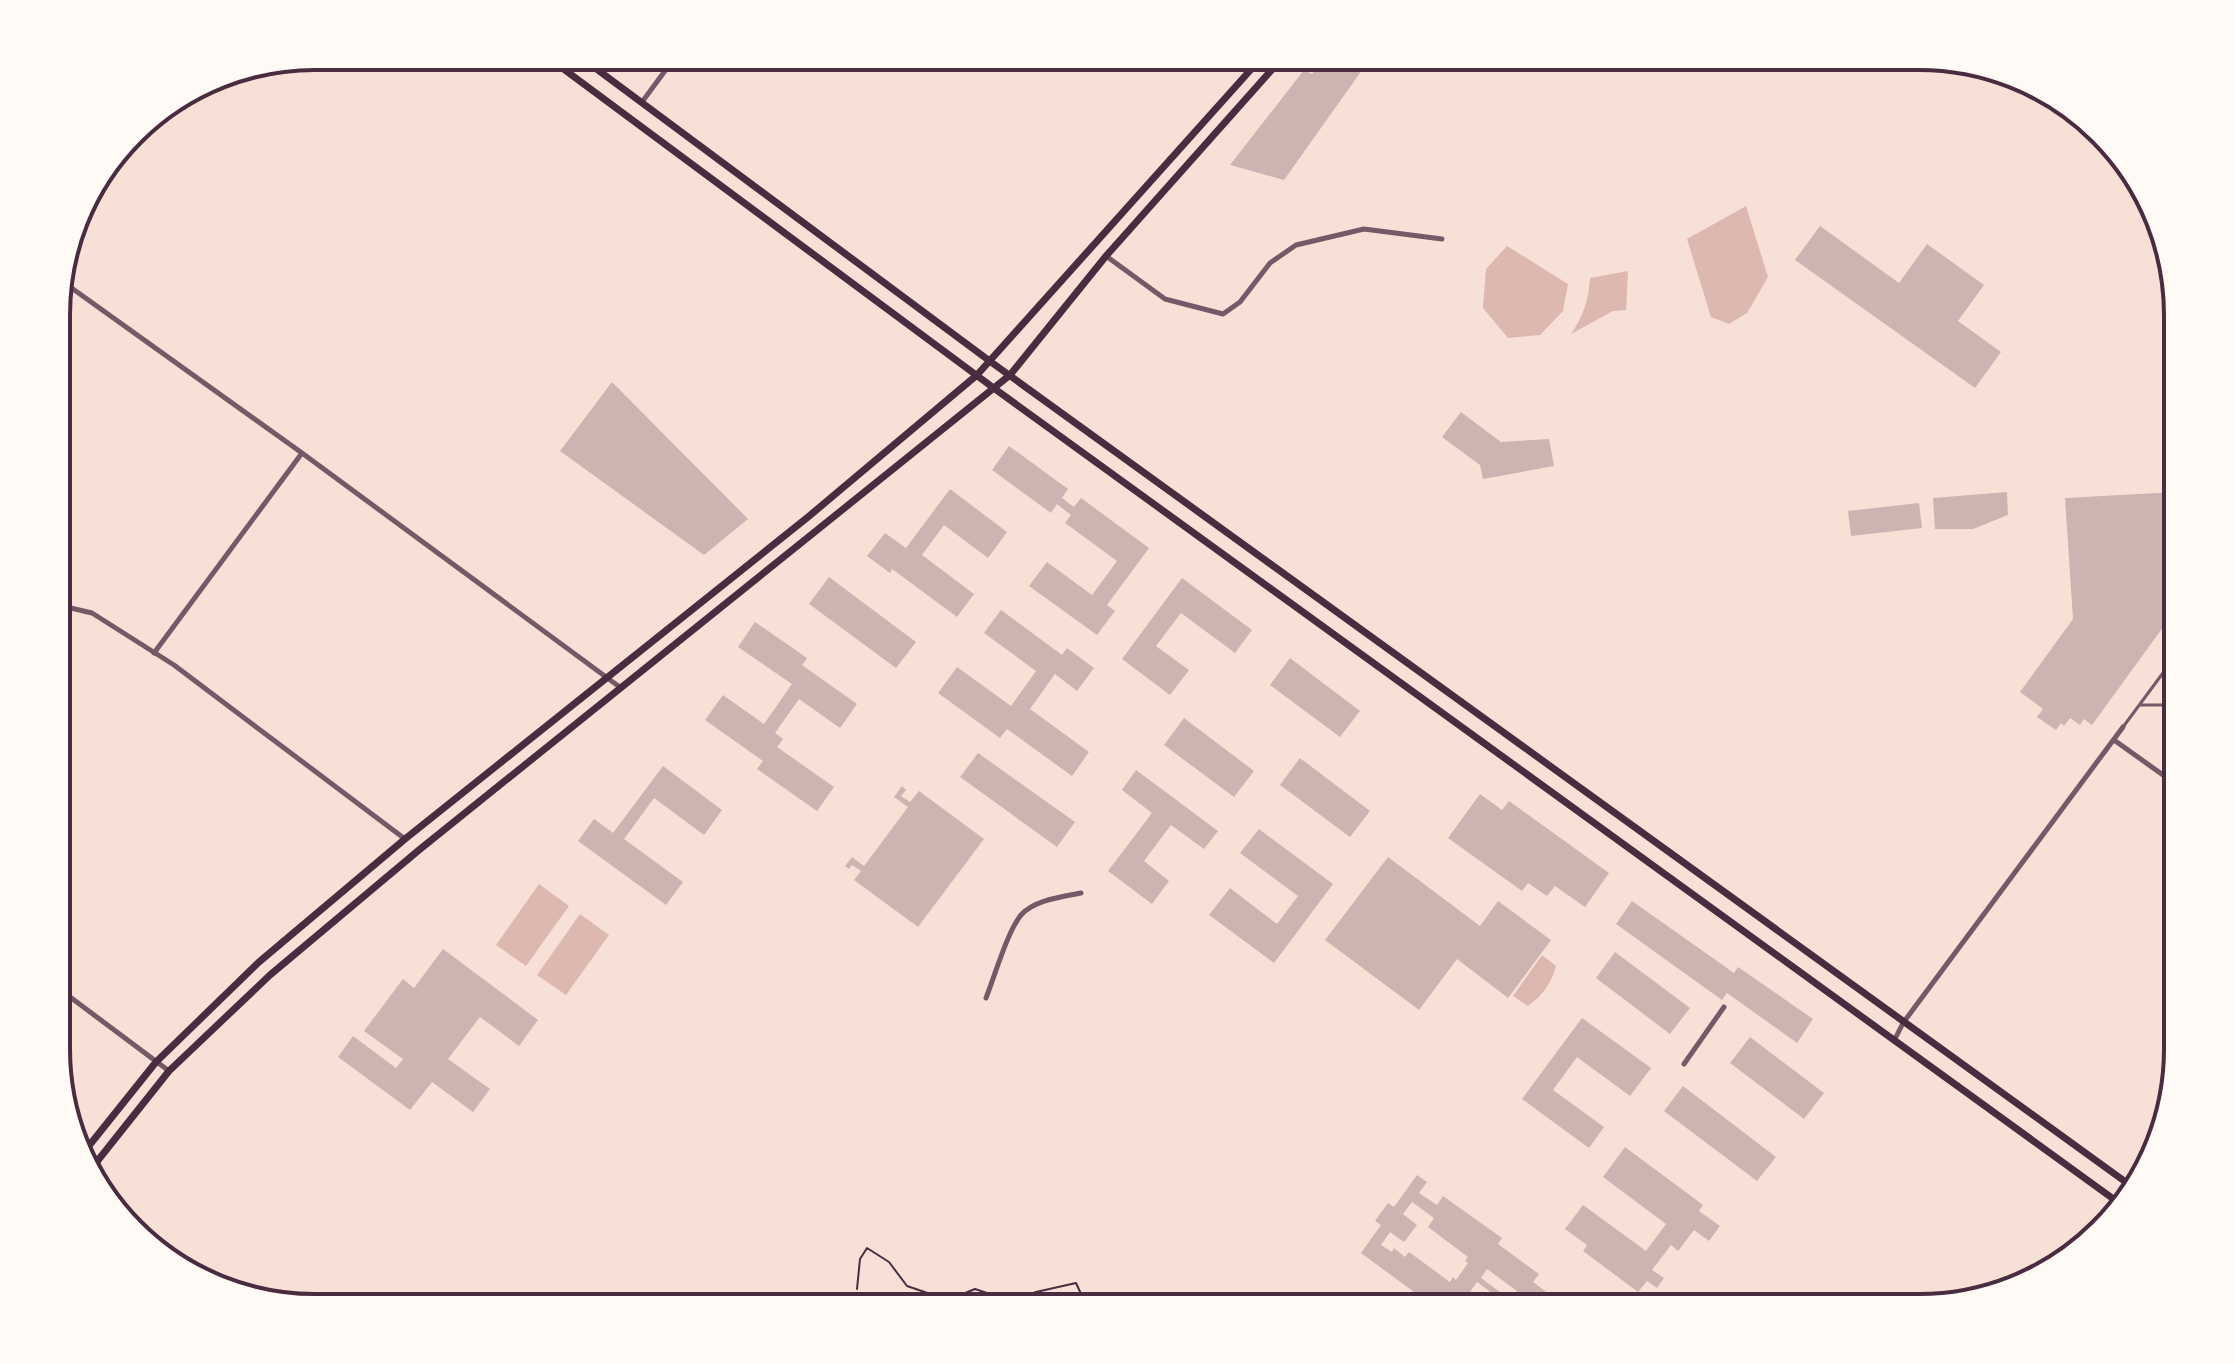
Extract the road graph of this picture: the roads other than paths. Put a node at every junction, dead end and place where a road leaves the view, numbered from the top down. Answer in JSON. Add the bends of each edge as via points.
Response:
{"nodes":[{"id":1,"x":1250,"y":70,"type":"edge"},
{"id":2,"x":1271,"y":70,"type":"edge"},
{"id":3,"x":566,"y":71,"type":"edge"},
{"id":4,"x":599,"y":71,"type":"edge"},
{"id":5,"x":665,"y":71,"type":"edge"},
{"id":6,"x":642,"y":102,"type":"junction"},
{"id":7,"x":1442,"y":239,"type":"dead end"},
{"id":8,"x":1106,"y":256,"type":"junction"},
{"id":9,"x":72,"y":288,"type":"edge"},
{"id":10,"x":991,"y":362,"type":"junction"},
{"id":11,"x":977,"y":375,"type":"junction"},
{"id":12,"x":1010,"y":375,"type":"junction"},
{"id":13,"x":995,"y":389,"type":"junction"},
{"id":14,"x":302,"y":453,"type":"junction"},
{"id":15,"x":70,"y":608,"type":"edge"},
{"id":16,"x":154,"y":653,"type":"junction"},
{"id":17,"x":2163,"y":673,"type":"edge"},
{"id":18,"x":607,"y":678,"type":"junction"},
{"id":19,"x":621,"y":689,"type":"junction"},
{"id":20,"x":2139,"y":705,"type":"junction"},
{"id":21,"x":2163,"y":705,"type":"edge"},
{"id":22,"x":2123,"y":727,"type":"joint"},
{"id":23,"x":2114,"y":740,"type":"junction"},
{"id":24,"x":2163,"y":775,"type":"edge"},
{"id":25,"x":405,"y":839,"type":"junction"},
{"id":26,"x":1081,"y":893,"type":"dead end"},
{"id":27,"x":70,"y":997,"type":"edge"},
{"id":28,"x":986,"y":998,"type":"dead end"},
{"id":29,"x":1724,"y":1007,"type":"dead end"},
{"id":30,"x":1903,"y":1023,"type":"junction"},
{"id":31,"x":1894,"y":1041,"type":"junction"},
{"id":32,"x":156,"y":1062,"type":"junction"},
{"id":33,"x":1684,"y":1064,"type":"dead end"},
{"id":34,"x":169,"y":1071,"type":"junction"},
{"id":35,"x":90,"y":1145,"type":"edge"},
{"id":36,"x":98,"y":1162,"type":"edge"},
{"id":37,"x":2125,"y":1181,"type":"edge"},
{"id":38,"x":2113,"y":1198,"type":"edge"}],
"edges":[{"from":1,"to":10,"type":"main road"},
{"from":2,"to":8,"type":"main road"},
{"from":3,"to":11,"type":"main road"},
{"from":4,"to":6,"type":"main road"},
{"from":5,"to":6,"type":"street"},
{"from":6,"to":10,"type":"main road"},
{"from":7,"to":8,"type":"street","via":[[1364,229],[1296,245],[1270,263],[1240,302],[1223,314],[1165,299]]},
{"from":8,"to":12,"type":"main road"},
{"from":9,"to":14,"type":"street"},
{"from":10,"to":11,"type":"main road"},
{"from":10,"to":12,"type":"main road"},
{"from":11,"to":13,"type":"main road"},
{"from":11,"to":18,"type":"main road"},
{"from":12,"to":13,"type":"main road"},
{"from":12,"to":30,"type":"main road"},
{"from":13,"to":19,"type":"main road"},
{"from":13,"to":31,"type":"main road"},
{"from":14,"to":16,"type":"street"},
{"from":14,"to":18,"type":"street"},
{"from":15,"to":16,"type":"street","via":[[92,613]]},
{"from":16,"to":25,"type":"street"},
{"from":17,"to":20,"type":"street"},
{"from":18,"to":19,"type":"street"},
{"from":18,"to":25,"type":"main road"},
{"from":19,"to":34,"type":"main road","via":[[270,975]]},
{"from":20,"to":21,"type":"street"},
{"from":20,"to":22,"type":"street"},
{"from":22,"to":23,"type":"street"},
{"from":23,"to":24,"type":"street"},
{"from":23,"to":30,"type":"street"},
{"from":25,"to":32,"type":"main road","via":[[259,962]]},
{"from":26,"to":28,"type":"street","via":[[1047,899],[1022,914]]},
{"from":27,"to":32,"type":"street"},
{"from":29,"to":33,"type":"street"},
{"from":30,"to":31,"type":"street"},
{"from":30,"to":37,"type":"main road"},
{"from":31,"to":38,"type":"main road"},
{"from":32,"to":34,"type":"street"},
{"from":32,"to":35,"type":"main road"},
{"from":34,"to":36,"type":"main road"}]}
